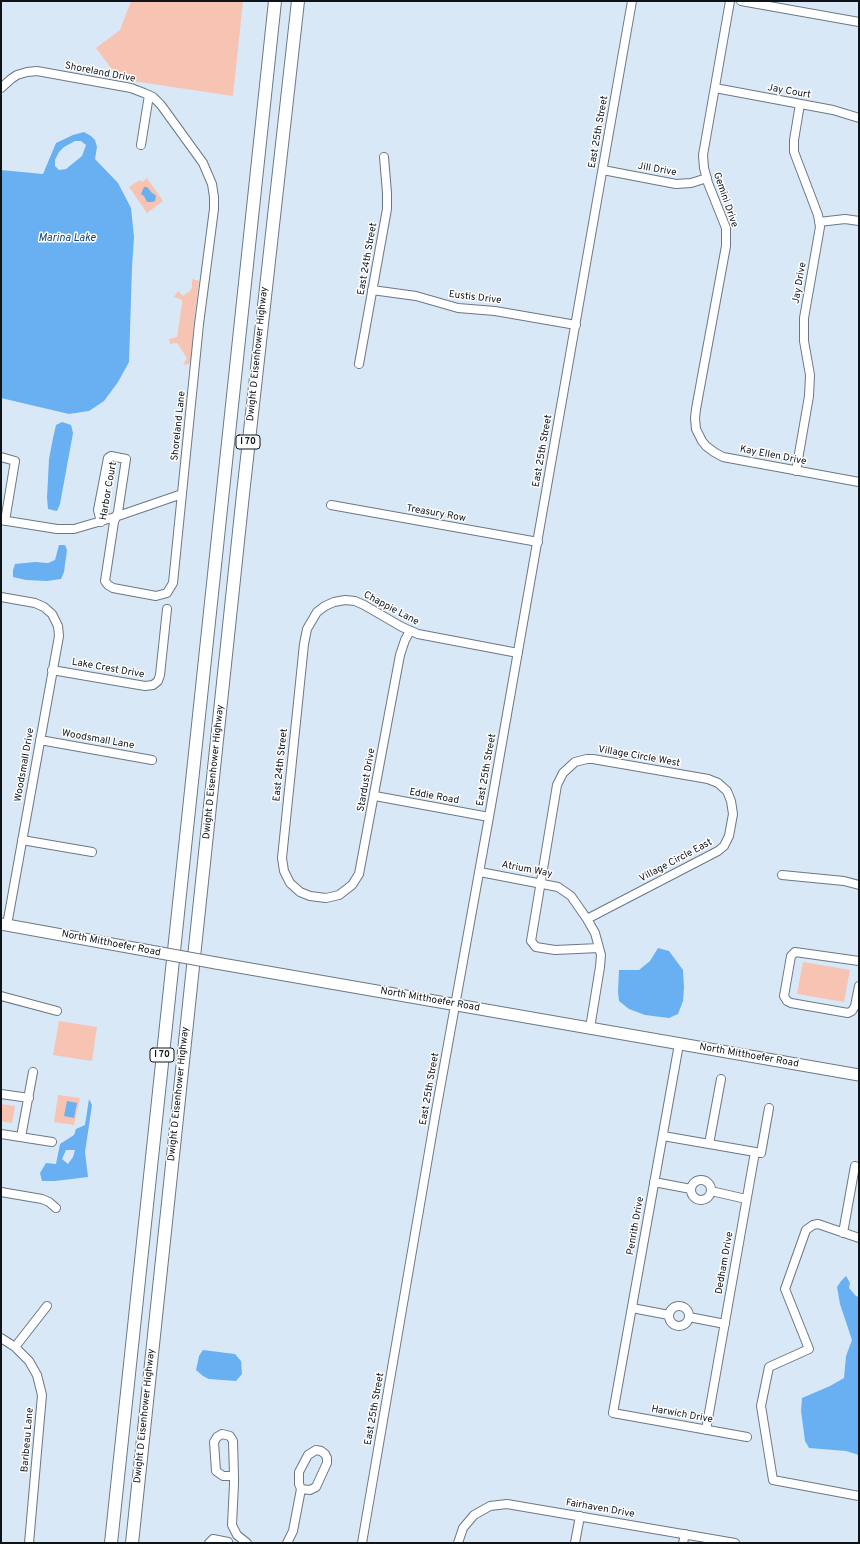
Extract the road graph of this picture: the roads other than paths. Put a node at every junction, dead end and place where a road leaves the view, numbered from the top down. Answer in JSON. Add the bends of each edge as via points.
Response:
{"nodes":[{"id":1,"x":275,"y":1,"type":"edge"},
{"id":2,"x":632,"y":1,"type":"edge"},
{"id":3,"x":730,"y":1,"type":"edge"},
{"id":4,"x":741,"y":1,"type":"edge"},
{"id":5,"x":298,"y":5,"type":"edge"},
{"id":6,"x":859,"y":22,"type":"edge"},
{"id":7,"x":1,"y":88,"type":"edge"},
{"id":8,"x":715,"y":88,"type":"junction"},
{"id":9,"x":149,"y":95,"type":"junction"},
{"id":10,"x":800,"y":104,"type":"junction"},
{"id":11,"x":859,"y":118,"type":"edge"},
{"id":12,"x":141,"y":145,"type":"dead end"},
{"id":13,"x":384,"y":157,"type":"dead end"},
{"id":14,"x":603,"y":170,"type":"junction"},
{"id":15,"x":706,"y":178,"type":"junction"},
{"id":16,"x":214,"y":197,"type":"joint"},
{"id":17,"x":859,"y":221,"type":"edge"},
{"id":18,"x":819,"y":222,"type":"junction"},
{"id":19,"x":372,"y":290,"type":"junction"},
{"id":20,"x":576,"y":325,"type":"junction"},
{"id":21,"x":359,"y":364,"type":"dead end"},
{"id":22,"x":696,"y":428,"type":"joint"},
{"id":23,"x":1,"y":457,"type":"edge"},
{"id":24,"x":796,"y":471,"type":"junction"},
{"id":25,"x":859,"y":482,"type":"edge"},
{"id":26,"x":182,"y":494,"type":"junction"},
{"id":27,"x":331,"y":505,"type":"dead end"},
{"id":28,"x":115,"y":517,"type":"junction"},
{"id":29,"x":3,"y":520,"type":"edge"},
{"id":30,"x":101,"y":522,"type":"junction"},
{"id":31,"x":538,"y":542,"type":"junction"},
{"id":32,"x":107,"y":584,"type":"joint"},
{"id":33,"x":1,"y":597,"type":"edge"},
{"id":34,"x":167,"y":610,"type":"dead end"},
{"id":35,"x":309,"y":623,"type":"joint"},
{"id":36,"x":410,"y":631,"type":"junction"},
{"id":37,"x":518,"y":653,"type":"junction"},
{"id":38,"x":52,"y":670,"type":"junction"},
{"id":39,"x":40,"y":740,"type":"junction"},
{"id":40,"x":152,"y":760,"type":"dead end"},
{"id":41,"x":729,"y":793,"type":"joint"},
{"id":42,"x":374,"y":796,"type":"junction"},
{"id":43,"x":489,"y":817,"type":"junction"},
{"id":44,"x":22,"y":840,"type":"junction"},
{"id":45,"x":92,"y":852,"type":"dead end"},
{"id":46,"x":480,"y":872,"type":"junction"},
{"id":47,"x":782,"y":875,"type":"dead end"},
{"id":48,"x":540,"y":883,"type":"junction"},
{"id":49,"x":859,"y":885,"type":"edge"},
{"id":50,"x":310,"y":896,"type":"joint"},
{"id":51,"x":587,"y":919,"type":"junction"},
{"id":52,"x":4,"y":924,"type":"edge"},
{"id":53,"x":599,"y":948,"type":"junction"},
{"id":54,"x":859,"y":961,"type":"edge"},
{"id":55,"x":859,"y":986,"type":"edge"},
{"id":56,"x":1,"y":996,"type":"edge"},
{"id":57,"x":456,"y":1004,"type":"junction"},
{"id":58,"x":56,"y":1011,"type":"dead end"},
{"id":59,"x":590,"y":1028,"type":"junction"},
{"id":60,"x":679,"y":1044,"type":"junction"},
{"id":61,"x":33,"y":1072,"type":"dead end"},
{"id":62,"x":859,"y":1075,"type":"edge"},
{"id":63,"x":721,"y":1079,"type":"dead end"},
{"id":64,"x":1,"y":1094,"type":"edge"},
{"id":65,"x":29,"y":1098,"type":"junction"},
{"id":66,"x":769,"y":1108,"type":"dead end"},
{"id":67,"x":1,"y":1134,"type":"edge"},
{"id":68,"x":663,"y":1136,"type":"junction"},
{"id":69,"x":21,"y":1137,"type":"junction"},
{"id":70,"x":52,"y":1142,"type":"dead end"},
{"id":71,"x":708,"y":1144,"type":"junction"},
{"id":72,"x":755,"y":1152,"type":"junction"},
{"id":73,"x":856,"y":1166,"type":"dead end"},
{"id":74,"x":654,"y":1182,"type":"junction"},
{"id":75,"x":691,"y":1189,"type":"junction"},
{"id":76,"x":711,"y":1191,"type":"junction"},
{"id":77,"x":1,"y":1192,"type":"edge"},
{"id":78,"x":746,"y":1198,"type":"junction"},
{"id":79,"x":56,"y":1208,"type":"dead end"},
{"id":80,"x":843,"y":1233,"type":"junction"},
{"id":81,"x":859,"y":1238,"type":"edge"},
{"id":82,"x":47,"y":1306,"type":"dead end"},
{"id":83,"x":632,"y":1308,"type":"junction"},
{"id":84,"x":669,"y":1315,"type":"junction"},
{"id":85,"x":688,"y":1317,"type":"junction"},
{"id":86,"x":725,"y":1324,"type":"junction"},
{"id":87,"x":1,"y":1338,"type":"edge"},
{"id":88,"x":15,"y":1347,"type":"junction"},
{"id":89,"x":613,"y":1413,"type":"joint"},
{"id":90,"x":706,"y":1430,"type":"junction"},
{"id":91,"x":747,"y":1437,"type":"dead end"},
{"id":92,"x":234,"y":1476,"type":"junction"},
{"id":93,"x":301,"y":1490,"type":"junction"},
{"id":94,"x":859,"y":1496,"type":"edge"},
{"id":95,"x":580,"y":1516,"type":"junction"},
{"id":96,"x":684,"y":1534,"type":"junction"},
{"id":97,"x":237,"y":1535,"type":"junction"},
{"id":98,"x":29,"y":1543,"type":"edge"},
{"id":99,"x":111,"y":1543,"type":"edge"},
{"id":100,"x":132,"y":1543,"type":"edge"},
{"id":101,"x":209,"y":1543,"type":"edge"},
{"id":102,"x":228,"y":1543,"type":"edge"},
{"id":103,"x":247,"y":1543,"type":"edge"},
{"id":104,"x":287,"y":1543,"type":"edge"},
{"id":105,"x":362,"y":1543,"type":"edge"},
{"id":106,"x":458,"y":1543,"type":"edge"},
{"id":107,"x":575,"y":1543,"type":"edge"},
{"id":108,"x":683,"y":1543,"type":"edge"},
{"id":109,"x":735,"y":1543,"type":"edge"}],
"edges":[{"from":1,"to":99,"type":"highway","name":"Dwight D Eisenhower Highway","number":"I 70"},
{"from":2,"to":14,"type":"street","name":"East 25th Street"},
{"from":3,"to":8,"type":"street","name":"Gemini Drive"},
{"from":4,"to":6,"type":"street"},
{"from":5,"to":100,"type":"highway","name":"Dwight D Eisenhower Highway","number":"I 70","via":[[244,479]]},
{"from":7,"to":9,"type":"street","name":"Shoreland Drive","via":[[17,76],[37,71],[131,88]]},
{"from":8,"to":10,"type":"street","name":"Jay Court"},
{"from":8,"to":15,"type":"street","name":"Gemini Drive","via":[[703,155]]},
{"from":9,"to":12,"type":"street"},
{"from":9,"to":16,"type":"street","name":"Shoreland Drive","via":[[161,105],[203,163],[210,177]]},
{"from":10,"to":11,"type":"street","name":"Jay Court"},
{"from":10,"to":18,"type":"street","name":"Jay Drive","via":[[794,152]]},
{"from":13,"to":19,"type":"street","name":"East 24th Street","via":[[387,209]]},
{"from":14,"to":15,"type":"street","name":"Jill Drive","via":[[676,184]]},
{"from":14,"to":20,"type":"street","name":"East 25th Street"},
{"from":15,"to":22,"type":"street","name":"Gemini Drive","via":[[726,228],[726,246],[695,415]]},
{"from":16,"to":26,"type":"street","name":"Shoreland Lane"},
{"from":17,"to":18,"type":"street","via":[[845,219]]},
{"from":18,"to":24,"type":"street","name":"Jay Drive","via":[[820,230],[804,318],[804,341],[810,375],[809,396]]},
{"from":19,"to":20,"type":"street","name":"Eustis Drive","via":[[416,296],[458,308],[499,311]]},
{"from":19,"to":21,"type":"street","name":"East 24th Street"},
{"from":20,"to":31,"type":"street","name":"East 25th Street"},
{"from":22,"to":24,"type":"street","name":"Kay Ellen Drive","via":[[706,446],[720,456]]},
{"from":23,"to":29,"type":"street","via":[[15,461]]},
{"from":24,"to":25,"type":"street","name":"Kay Ellen Drive"},
{"from":26,"to":28,"type":"street"},
{"from":26,"to":32,"type":"street","name":"Shoreland Lane","via":[[173,583],[167,593],[156,596],[113,588]]},
{"from":27,"to":31,"type":"street","name":"Treasury Row"},
{"from":28,"to":30,"type":"street"},
{"from":28,"to":30,"type":"street","name":"Harbor Court","via":[[126,460],[110,456],[98,510]]},
{"from":28,"to":32,"type":"street","name":"Harbor Court","via":[[105,577]]},
{"from":29,"to":30,"type":"street","via":[[66,530]]},
{"from":31,"to":37,"type":"street","name":"East 25th Street"},
{"from":33,"to":38,"type":"street","name":"Woodsmall Drive","via":[[36,603],[49,611],[57,623],[58,633]]},
{"from":34,"to":38,"type":"street","name":"Lake Crest Drive","via":[[160,675],[153,685],[145,686]]},
{"from":35,"to":36,"type":"street","name":"Chappie Lane","via":[[325,606],[338,601],[352,600]]},
{"from":35,"to":50,"type":"street","name":"East 24th Street","via":[[304,644],[282,858],[284,871],[290,883],[300,892]]},
{"from":36,"to":37,"type":"street","name":"Chappie Lane"},
{"from":36,"to":42,"type":"street","name":"Stardust Drive","via":[[400,655]]},
{"from":37,"to":43,"type":"street","name":"East 25th Street"},
{"from":38,"to":39,"type":"street","name":"Woodsmall Drive"},
{"from":39,"to":40,"type":"street","name":"Woodsmall Lane"},
{"from":39,"to":44,"type":"street","name":"Woodsmall Drive"},
{"from":41,"to":48,"type":"street","name":"Village Circle West","via":[[718,783],[708,779],[593,759],[575,762],[563,773],[558,785]]},
{"from":41,"to":51,"type":"street","name":"Village Circle East","via":[[733,807],[731,825],[727,841],[718,851]]},
{"from":42,"to":43,"type":"street","name":"Eddie Road"},
{"from":42,"to":50,"type":"street","name":"Stardust Drive","via":[[361,868],[354,883],[348,890],[336,896],[322,899]]},
{"from":43,"to":46,"type":"street","name":"East 25th Street"},
{"from":44,"to":45,"type":"street"},
{"from":44,"to":52,"type":"street","name":"Woodsmall Drive"},
{"from":46,"to":48,"type":"street","name":"Atrium Way"},
{"from":46,"to":57,"type":"street","name":"East 25th Street"},
{"from":47,"to":49,"type":"street","via":[[844,881]]},
{"from":48,"to":51,"type":"street","name":"Atrium Way","via":[[565,891]]},
{"from":48,"to":53,"type":"street","name":"Village Circle West","via":[[532,944],[559,950]]},
{"from":51,"to":53,"type":"street","name":"Atrium Way","via":[[595,933]]},
{"from":52,"to":57,"type":"main road","name":"North Mitthoefer Road","bridge":true,"via":[[150,952]]},
{"from":53,"to":59,"type":"street","name":"Atrium Way","via":[[600,967]]},
{"from":54,"to":55,"type":"street","via":[[795,952],[791,956],[784,996],[791,1003],[848,1013],[855,1006]]},
{"from":56,"to":58,"type":"street"},
{"from":57,"to":59,"type":"main road","name":"North Mitthoefer Road"},
{"from":57,"to":105,"type":"street","name":"East 25th Street"},
{"from":59,"to":60,"type":"main road","name":"North Mitthoefer Road"},
{"from":60,"to":62,"type":"main road","name":"North Mitthoefer Road"},
{"from":60,"to":68,"type":"street","name":"Penrith Drive"},
{"from":61,"to":65,"type":"street"},
{"from":63,"to":71,"type":"street"},
{"from":64,"to":65,"type":"street"},
{"from":65,"to":69,"type":"street"},
{"from":66,"to":72,"type":"street","name":"Dedham Drive","via":[[761,1153]]},
{"from":67,"to":69,"type":"street"},
{"from":68,"to":71,"type":"street"},
{"from":68,"to":74,"type":"street","name":"Penrith Drive"},
{"from":69,"to":70,"type":"street"},
{"from":71,"to":72,"type":"street"},
{"from":72,"to":78,"type":"street","name":"Dedham Drive"},
{"from":73,"to":80,"type":"street"},
{"from":74,"to":75,"type":"street"},
{"from":74,"to":83,"type":"street","name":"Penrith Drive"},
{"from":75,"to":76,"type":"street","via":[[698,1200],[708,1197]]},
{"from":75,"to":76,"type":"street","via":[[696,1181],[702,1180],[710,1185]]},
{"from":76,"to":78,"type":"street"},
{"from":77,"to":79,"type":"street","via":[[42,1199]]},
{"from":78,"to":86,"type":"street","name":"Dedham Drive"},
{"from":80,"to":81,"type":"street"},
{"from":80,"to":94,"type":"street","via":[[816,1224],[805,1232],[785,1289],[809,1349],[769,1366],[761,1406],[773,1480]]},
{"from":82,"to":88,"type":"street"},
{"from":83,"to":84,"type":"street"},
{"from":83,"to":89,"type":"street","name":"Penrith Drive"},
{"from":84,"to":85,"type":"street","via":[[675,1307],[681,1307],[686,1310]]},
{"from":84,"to":85,"type":"street","via":[[670,1321],[678,1326],[684,1324]]},
{"from":85,"to":86,"type":"street"},
{"from":86,"to":90,"type":"street","name":"Dedham Drive"},
{"from":87,"to":88,"type":"street","name":"Baribeau Lane"},
{"from":88,"to":98,"type":"street","name":"Baribeau Lane","via":[[33,1367],[42,1395]]},
{"from":89,"to":90,"type":"street","name":"Harwich Drive"},
{"from":90,"to":91,"type":"street","name":"Harwich Drive"},
{"from":92,"to":92,"type":"street","via":[[233,1440],[222,1434],[216,1437],[214,1442],[216,1471],[222,1476]]},
{"from":92,"to":97,"type":"street","via":[[232,1521]]},
{"from":93,"to":93,"type":"street","via":[[300,1472],[308,1455],[316,1450],[323,1452],[328,1460],[317,1485],[310,1490]]},
{"from":93,"to":104,"type":"street","via":[[293,1531]]},
{"from":95,"to":96,"type":"street","name":"Fairhaven Drive"},
{"from":95,"to":106,"type":"street","name":"Fairhaven Drive","via":[[504,1504],[490,1506],[467,1522]]},
{"from":95,"to":107,"type":"street"},
{"from":96,"to":108,"type":"street"},
{"from":96,"to":109,"type":"street","name":"Fairhaven Drive"},
{"from":97,"to":102,"type":"street"},
{"from":97,"to":103,"type":"street"},
{"from":101,"to":102,"type":"street","via":[[213,1539]]}]}
